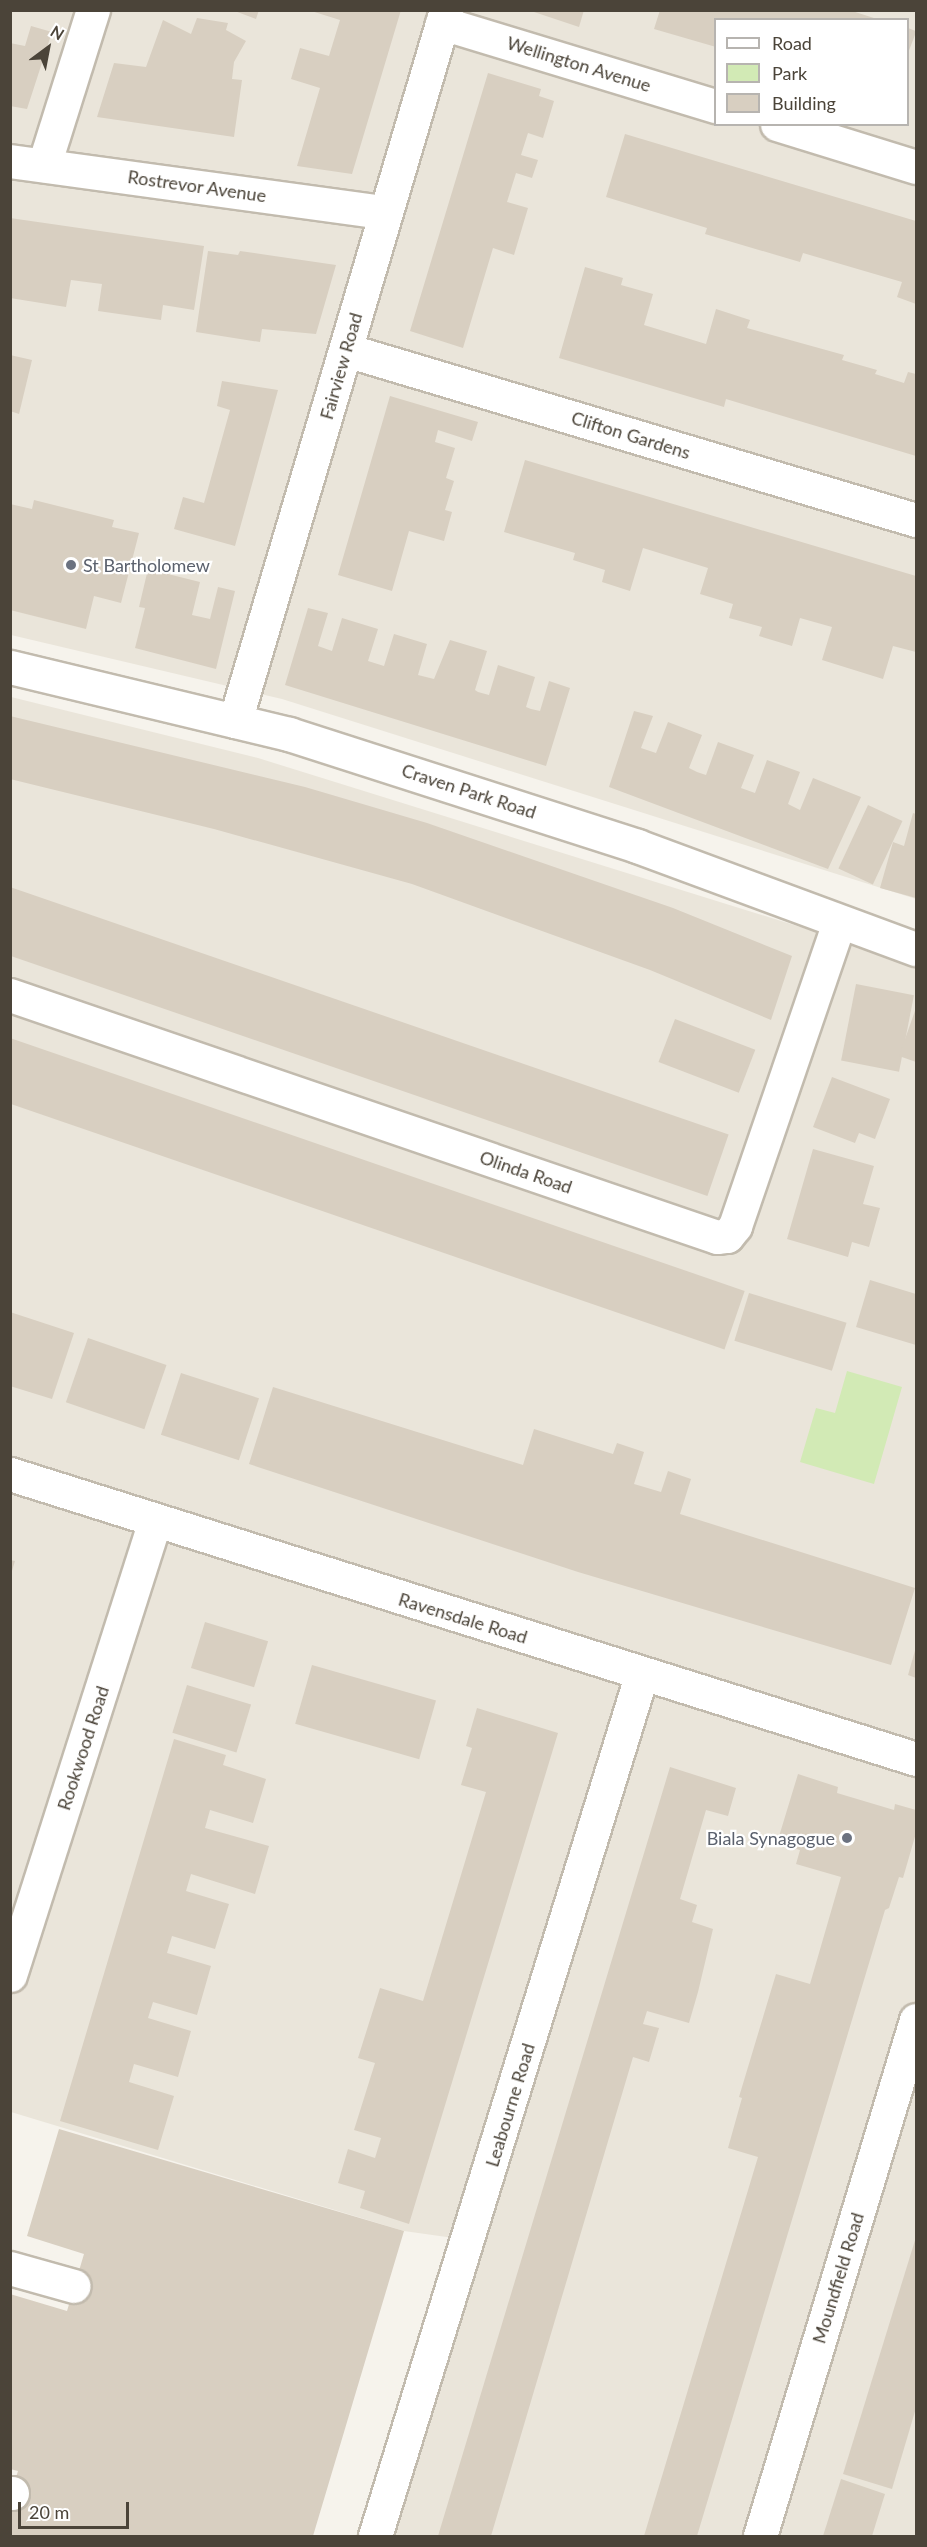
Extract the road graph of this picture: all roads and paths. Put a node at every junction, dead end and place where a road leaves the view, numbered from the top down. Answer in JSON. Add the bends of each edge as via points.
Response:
{"nodes":[{"id":1,"x":93,"y":10,"type":"edge"},
{"id":2,"x":444,"y":17,"type":"edge"},
{"id":3,"x":714,"y":105,"type":"edge"},
{"id":4,"x":784,"y":126,"type":"edge"},
{"id":5,"x":10,"y":161,"type":"edge"},
{"id":6,"x":44,"y":165,"type":"junction"},
{"id":7,"x":916,"y":166,"type":"edge"},
{"id":8,"x":384,"y":212,"type":"junction"},
{"id":9,"x":346,"y":350,"type":"junction"},
{"id":10,"x":916,"y":520,"type":"edge"},
{"id":11,"x":10,"y":667,"type":"edge"},
{"id":12,"x":235,"y":721,"type":"junction"},
{"id":13,"x":839,"y":923,"type":"junction"},
{"id":14,"x":916,"y":949,"type":"edge"},
{"id":15,"x":10,"y":995,"type":"edge"},
{"id":16,"x":10,"y":1474,"type":"edge"},
{"id":17,"x":155,"y":1522,"type":"junction"},
{"id":18,"x":642,"y":1673,"type":"junction"},
{"id":19,"x":916,"y":1759,"type":"edge"},
{"id":20,"x":10,"y":1975,"type":"edge"},
{"id":21,"x":916,"y":2020,"type":"edge"},
{"id":22,"x":10,"y":2268,"type":"edge"},
{"id":23,"x":74,"y":2286,"type":"dead end"},
{"id":24,"x":375,"y":2536,"type":"edge"},
{"id":25,"x":760,"y":2536,"type":"edge"}],
"edges":[{"from":1,"to":6,"type":"street"},
{"from":2,"to":3,"type":"street","name":"Wellington Avenue"},
{"from":2,"to":8,"type":"street","name":"Fairview Road"},
{"from":4,"to":7,"type":"street"},
{"from":5,"to":6,"type":"street","name":"Rostrevor Avenue"},
{"from":6,"to":8,"type":"street","name":"Rostrevor Avenue"},
{"from":8,"to":9,"type":"street","name":"Fairview Road"},
{"from":9,"to":10,"type":"street","name":"Clifton Gardens"},
{"from":9,"to":12,"type":"street","name":"Fairview Road"},
{"from":11,"to":12,"type":"street","name":"Craven Park Road"},
{"from":12,"to":13,"type":"street","name":"Craven Park Road","via":[[289,734],[637,846]]},
{"from":13,"to":14,"type":"street","name":"Craven Park Road"},
{"from":13,"to":15,"type":"street","name":"Olinda Road","via":[[735,1226],[727,1236],[717,1237]]},
{"from":16,"to":17,"type":"street","name":"Ravensdale Road"},
{"from":17,"to":18,"type":"street","name":"Ravensdale Road"},
{"from":17,"to":20,"type":"street","name":"Rookwood Road"},
{"from":18,"to":19,"type":"street","name":"Ravensdale Road"},
{"from":18,"to":24,"type":"street","name":"Leabourne Road"},
{"from":21,"to":25,"type":"street","name":"Moundfield Road"},
{"from":22,"to":23,"type":"street"}]}
